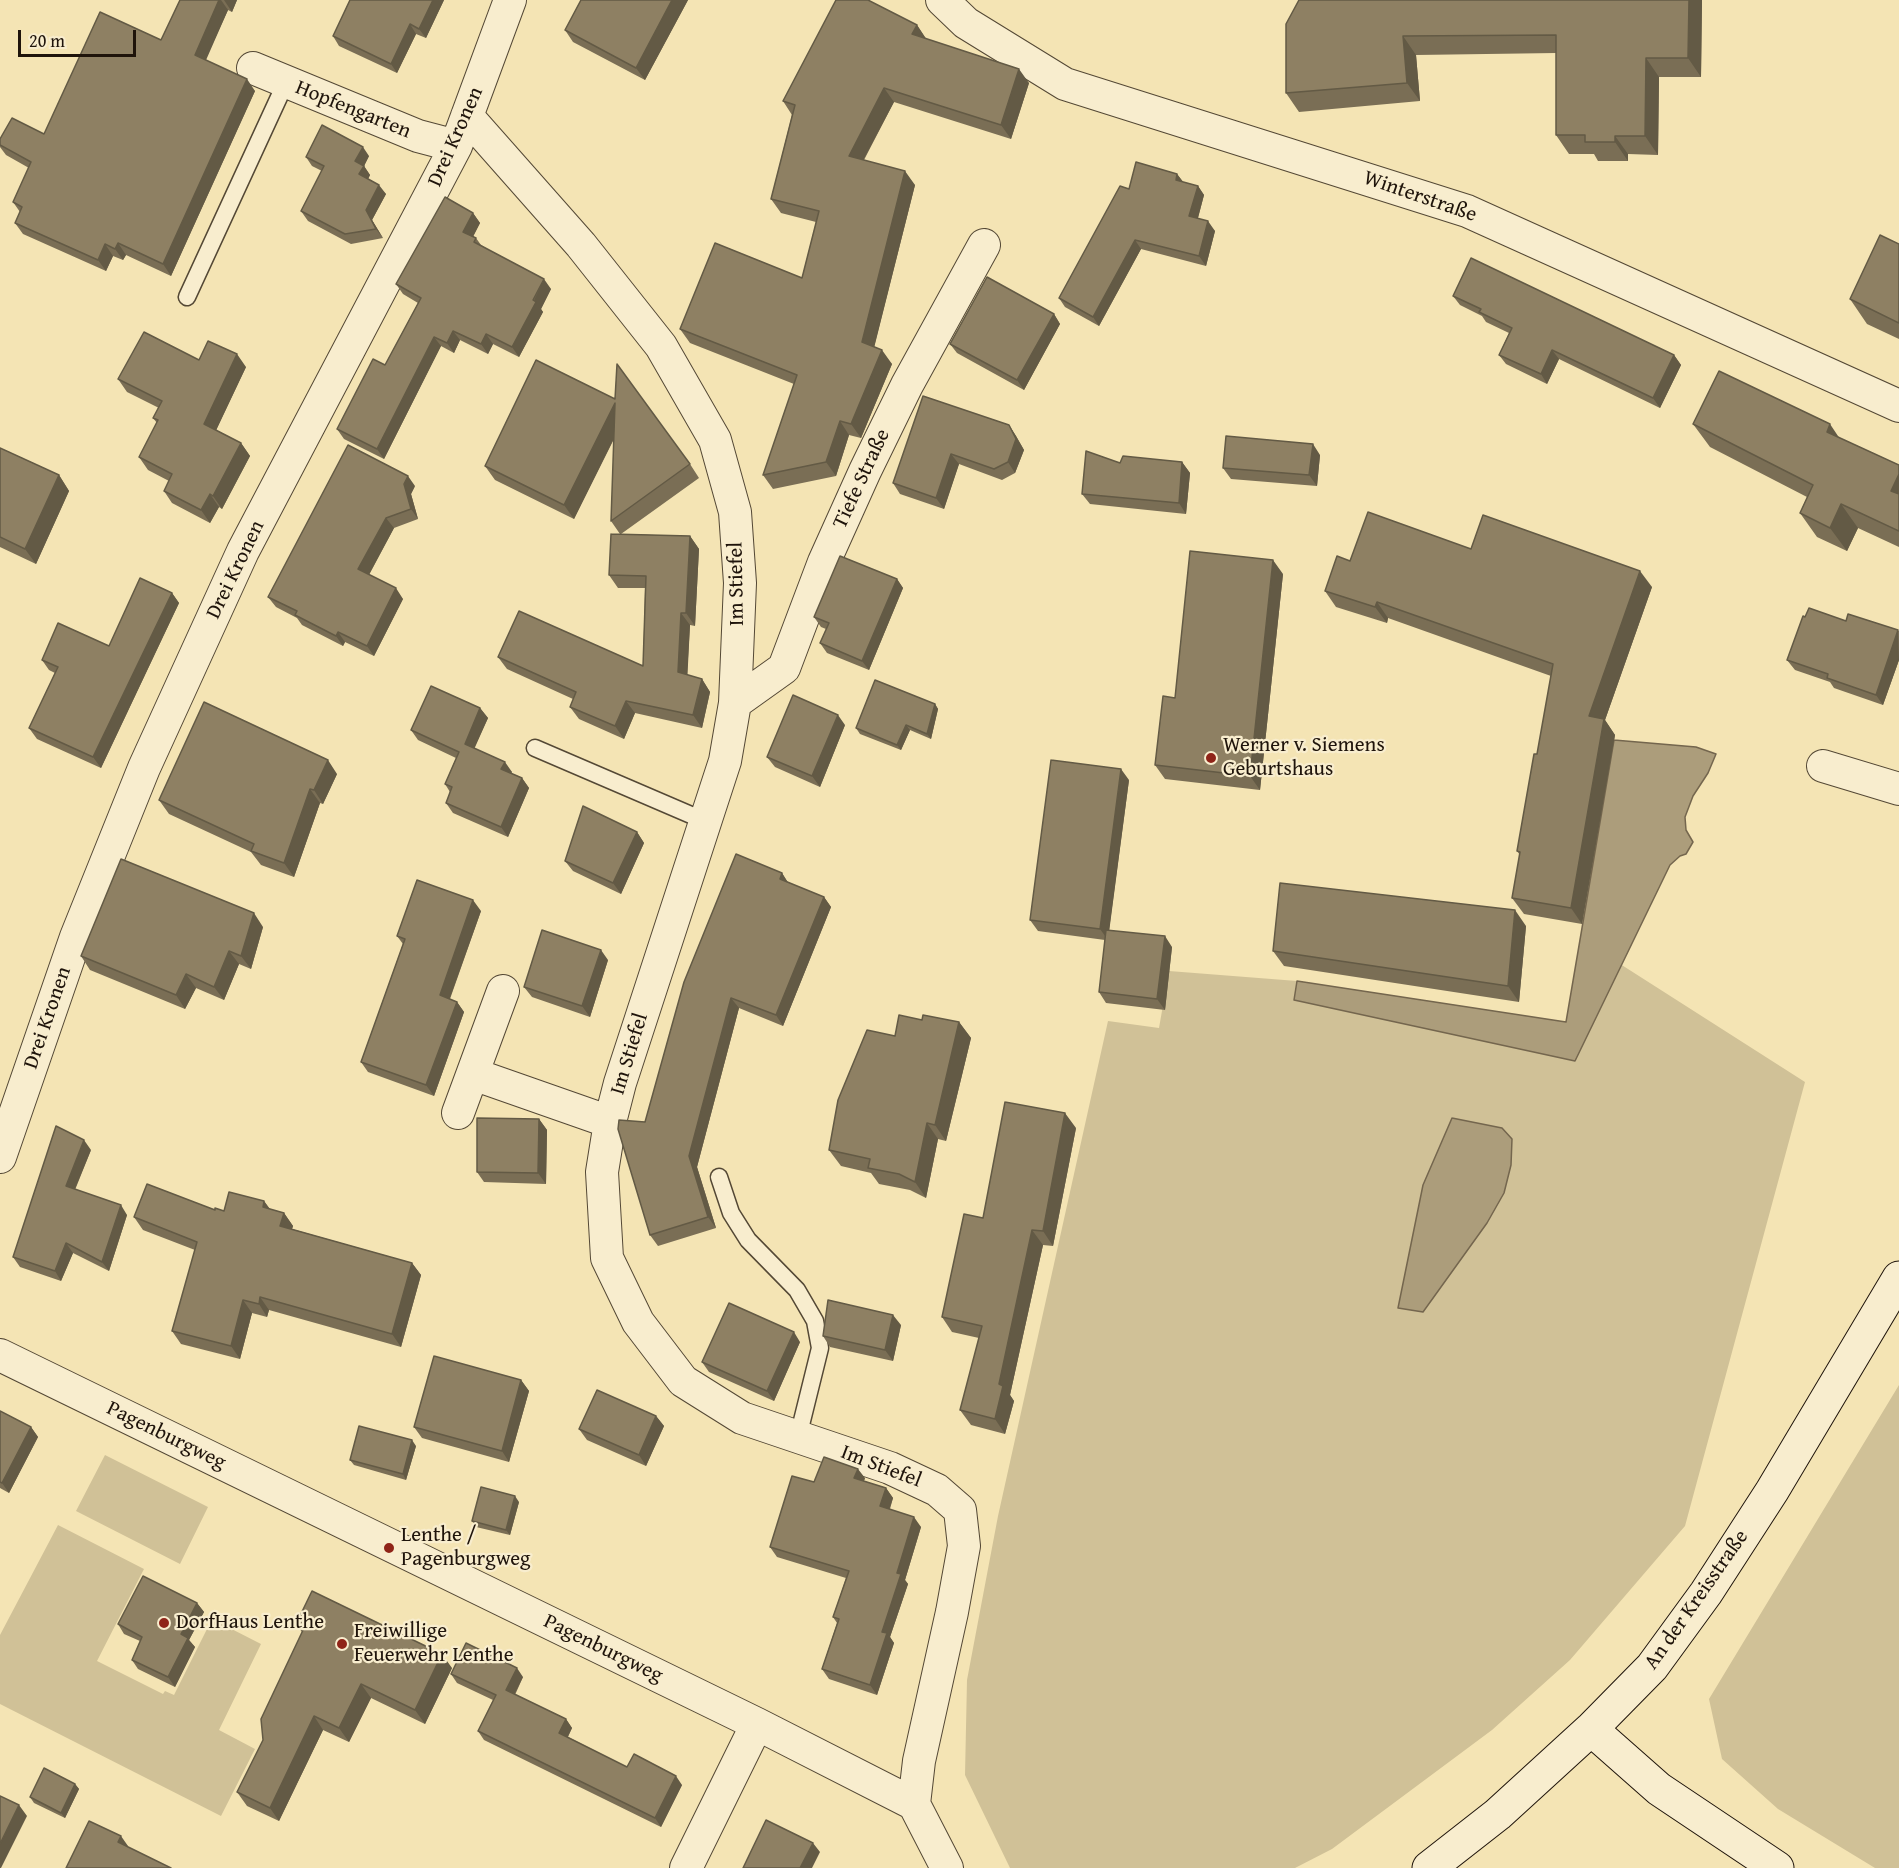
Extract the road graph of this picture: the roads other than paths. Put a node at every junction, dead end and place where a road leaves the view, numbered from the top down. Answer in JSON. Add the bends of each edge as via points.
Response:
{"nodes":[{"id":1,"x":510,"y":0,"type":"edge"},
{"id":2,"x":942,"y":0,"type":"edge"},
{"id":3,"x":253,"y":68,"type":"dead end"},
{"id":4,"x":286,"y":82,"type":"junction"},
{"id":5,"x":467,"y":116,"type":"junction"},
{"id":6,"x":456,"y":146,"type":"junction"},
{"id":7,"x":984,"y":245,"type":"dead end"},
{"id":8,"x":187,"y":297,"type":"dead end"},
{"id":9,"x":1899,"y":406,"type":"edge"},
{"id":10,"x":735,"y":703,"type":"junction"},
{"id":11,"x":535,"y":748,"type":"dead end"},
{"id":12,"x":1823,"y":766,"type":"dead end"},
{"id":13,"x":1899,"y":789,"type":"edge"},
{"id":14,"x":705,"y":820,"type":"junction"},
{"id":15,"x":503,"y":991,"type":"dead end"},
{"id":16,"x":473,"y":1074,"type":"junction"},
{"id":17,"x":458,"y":1113,"type":"dead end"},
{"id":18,"x":610,"y":1122,"type":"junction"},
{"id":19,"x":0,"y":1157,"type":"edge"},
{"id":20,"x":719,"y":1177,"type":"dead end"},
{"id":21,"x":1899,"y":1278,"type":"edge"},
{"id":22,"x":0,"y":1354,"type":"edge"},
{"id":23,"x":798,"y":1437,"type":"junction"},
{"id":24,"x":757,"y":1724,"type":"junction"},
{"id":25,"x":1591,"y":1729,"type":"junction"},
{"id":26,"x":914,"y":1804,"type":"junction"},
{"id":27,"x":686,"y":1868,"type":"edge"},
{"id":28,"x":947,"y":1868,"type":"edge"},
{"id":29,"x":1429,"y":1868,"type":"edge"},
{"id":30,"x":1778,"y":1868,"type":"edge"}],
"edges":[{"from":1,"to":5,"type":"street","name":"Drei Kronen"},
{"from":2,"to":9,"type":"street","name":"Winterstraße","via":[[966,23],[1065,84],[1467,211]]},
{"from":3,"to":4,"type":"street","name":"Hopfengarten"},
{"from":4,"to":6,"type":"street","name":"Hopfengarten","via":[[418,136]]},
{"from":4,"to":8,"type":"lane"},
{"from":5,"to":6,"type":"street","name":"Drei Kronen"},
{"from":5,"to":10,"type":"street","name":"Im Stiefel","via":[[581,245],[661,346],[715,440],[735,512],[740,583]]},
{"from":6,"to":19,"type":"street","name":"Drei Kronen","via":[[243,551],[144,768],[76,938]]},
{"from":7,"to":10,"type":"street","name":"Tiefe Straße","via":[[865,471],[824,562],[784,668]]},
{"from":10,"to":14,"type":"street","name":"Im Stiefel","via":[[725,760]]},
{"from":11,"to":14,"type":"lane"},
{"from":12,"to":13,"type":"street"},
{"from":14,"to":18,"type":"street","name":"Im Stiefel"},
{"from":15,"to":16,"type":"street"},
{"from":16,"to":17,"type":"street"},
{"from":16,"to":18,"type":"street","name":"Im Stiefel"},
{"from":18,"to":23,"type":"street","name":"Im Stiefel","via":[[602,1172],[607,1258],[638,1322],[683,1381],[742,1418]]},
{"from":20,"to":23,"type":"lane","via":[[730,1213],[743,1233],[797,1290],[815,1321],[820,1348]]},
{"from":21,"to":25,"type":"street","name":"An der Kreisstraße","via":[[1706,1593],[1652,1667]]},
{"from":22,"to":24,"type":"street","name":"Pagenburgweg"},
{"from":23,"to":26,"type":"street","name":"Im Stiefel","via":[[890,1468],[937,1490],[960,1510],[964,1546],[919,1761]]},
{"from":24,"to":26,"type":"street","name":"Pagenburgweg"},
{"from":24,"to":27,"type":"street"},
{"from":25,"to":29,"type":"street","name":"An der Kreisstraße","via":[[1498,1814]]},
{"from":25,"to":30,"type":"street","via":[[1659,1789]]},
{"from":26,"to":28,"type":"street"}]}
